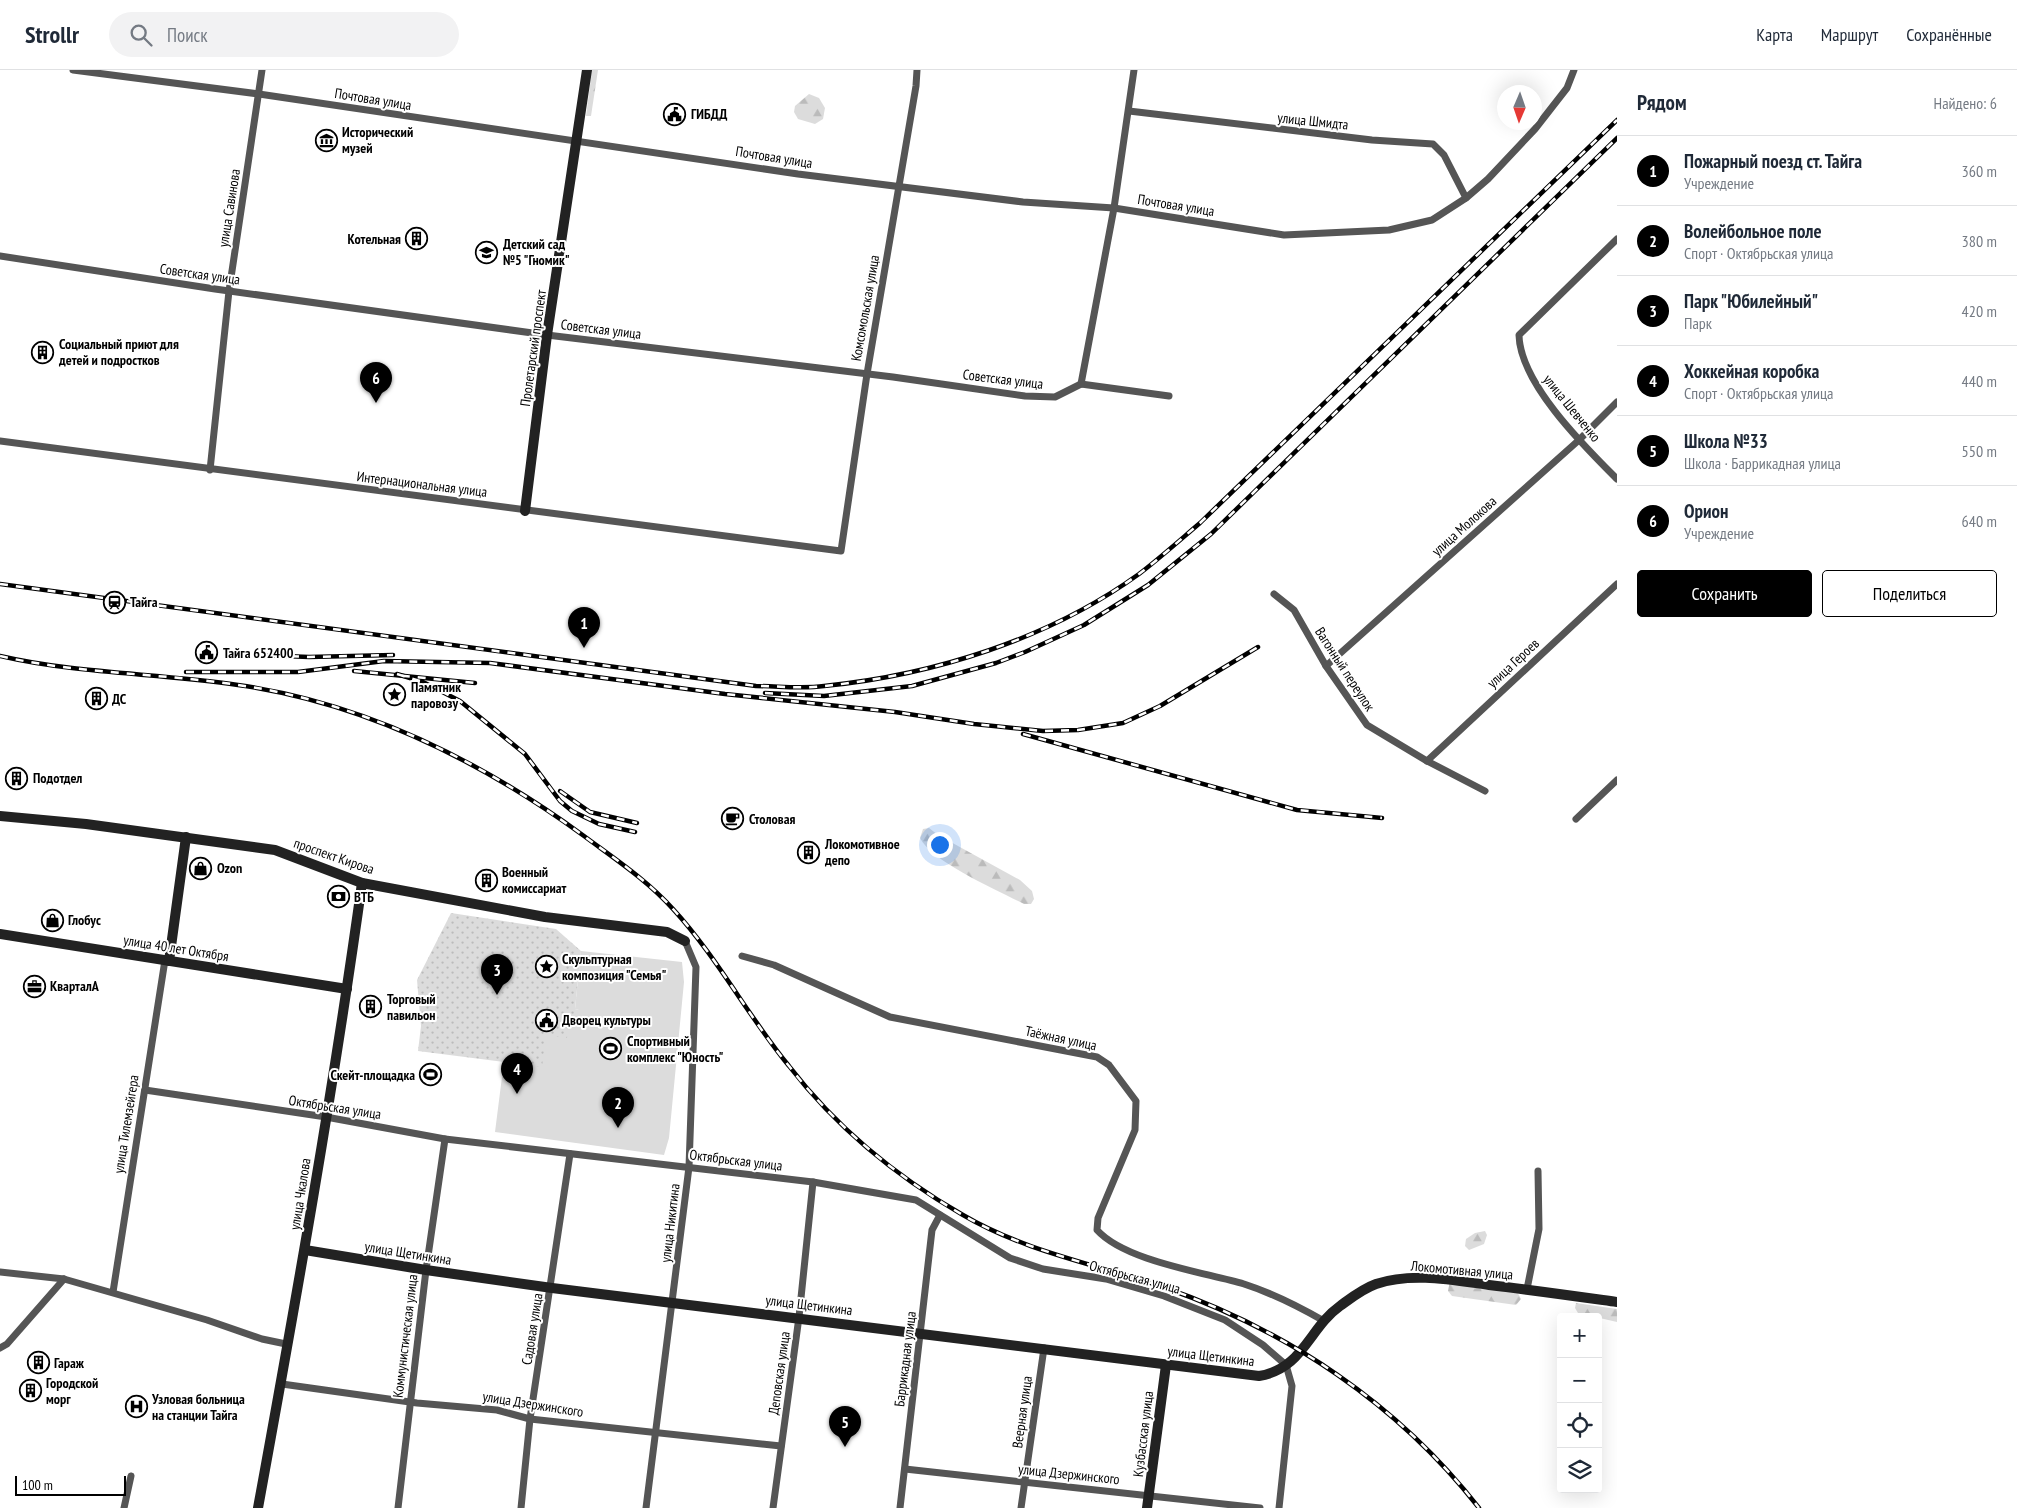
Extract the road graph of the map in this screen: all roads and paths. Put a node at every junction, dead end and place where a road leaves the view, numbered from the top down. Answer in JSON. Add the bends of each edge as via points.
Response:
{"nodes":[{"id":1,"x":73,"y":70,"type":"edge"},
{"id":2,"x":262,"y":70,"type":"edge"},
{"id":3,"x":586,"y":70,"type":"edge"},
{"id":4,"x":917,"y":70,"type":"edge"},
{"id":5,"x":1134,"y":70,"type":"edge"},
{"id":6,"x":1574,"y":70,"type":"edge"},
{"id":7,"x":259,"y":94,"type":"junction"},
{"id":8,"x":1128,"y":111,"type":"junction"},
{"id":9,"x":576,"y":142,"type":"junction"},
{"id":10,"x":898,"y":187,"type":"junction"},
{"id":11,"x":1466,"y":198,"type":"junction"},
{"id":12,"x":1114,"y":208,"type":"junction"},
{"id":13,"x":1617,"y":239,"type":"edge"},
{"id":14,"x":0,"y":256,"type":"edge"},
{"id":15,"x":228,"y":290,"type":"junction"},
{"id":16,"x":547,"y":335,"type":"junction"},
{"id":17,"x":867,"y":374,"type":"junction"},
{"id":18,"x":1081,"y":384,"type":"junction"},
{"id":19,"x":1169,"y":396,"type":"dead end"},
{"id":20,"x":1617,"y":402,"type":"edge"},
{"id":21,"x":1579,"y":440,"type":"junction"},
{"id":22,"x":0,"y":441,"type":"edge"},
{"id":23,"x":210,"y":470,"type":"junction"},
{"id":24,"x":1617,"y":479,"type":"edge"},
{"id":25,"x":525,"y":510,"type":"junction"},
{"id":26,"x":841,"y":551,"type":"joint"},
{"id":27,"x":1617,"y":584,"type":"edge"},
{"id":28,"x":1274,"y":594,"type":"dead end"},
{"id":29,"x":1326,"y":666,"type":"junction"},
{"id":30,"x":1426,"y":761,"type":"junction"},
{"id":31,"x":1617,"y":780,"type":"edge"},
{"id":32,"x":1485,"y":791,"type":"dead end"},
{"id":33,"x":0,"y":816,"type":"edge"},
{"id":34,"x":1576,"y":819,"type":"dead end"},
{"id":35,"x":186,"y":837,"type":"junction"},
{"id":36,"x":362,"y":883,"type":"junction"},
{"id":37,"x":0,"y":934,"type":"edge"},
{"id":38,"x":685,"y":941,"type":"joint"},
{"id":39,"x":742,"y":956,"type":"dead end"},
{"id":40,"x":167,"y":961,"type":"junction"},
{"id":41,"x":347,"y":989,"type":"junction"},
{"id":42,"x":145,"y":1090,"type":"junction"},
{"id":43,"x":326,"y":1117,"type":"junction"},
{"id":44,"x":445,"y":1138,"type":"junction"},
{"id":45,"x":570,"y":1154,"type":"junction"},
{"id":46,"x":689,"y":1167,"type":"junction"},
{"id":47,"x":1538,"y":1170,"type":"dead end"},
{"id":48,"x":813,"y":1182,"type":"junction"},
{"id":49,"x":940,"y":1215,"type":"junction"},
{"id":50,"x":305,"y":1250,"type":"junction"},
{"id":51,"x":426,"y":1270,"type":"junction"},
{"id":52,"x":0,"y":1272,"type":"edge"},
{"id":53,"x":64,"y":1279,"type":"junction"},
{"id":54,"x":552,"y":1288,"type":"junction"},
{"id":55,"x":1527,"y":1289,"type":"junction"},
{"id":56,"x":113,"y":1292,"type":"junction"},
{"id":57,"x":1617,"y":1302,"type":"edge"},
{"id":58,"x":673,"y":1304,"type":"junction"},
{"id":59,"x":799,"y":1317,"type":"junction"},
{"id":60,"x":1324,"y":1321,"type":"junction"},
{"id":61,"x":921,"y":1332,"type":"junction"},
{"id":62,"x":286,"y":1344,"type":"junction"},
{"id":63,"x":0,"y":1348,"type":"edge"},
{"id":64,"x":1044,"y":1348,"type":"junction"},
{"id":65,"x":1302,"y":1351,"type":"joint"},
{"id":66,"x":1166,"y":1364,"type":"junction"},
{"id":67,"x":1286,"y":1365,"type":"junction"},
{"id":68,"x":282,"y":1384,"type":"junction"},
{"id":69,"x":410,"y":1402,"type":"junction"},
{"id":70,"x":530,"y":1419,"type":"junction"},
{"id":71,"x":654,"y":1433,"type":"junction"},
{"id":72,"x":781,"y":1446,"type":"junction"},
{"id":73,"x":905,"y":1469,"type":"junction"},
{"id":74,"x":131,"y":1476,"type":"dead end"},
{"id":75,"x":1024,"y":1482,"type":"junction"},
{"id":76,"x":1149,"y":1496,"type":"junction"},
{"id":77,"x":124,"y":1508,"type":"edge"},
{"id":78,"x":258,"y":1508,"type":"edge"},
{"id":79,"x":398,"y":1508,"type":"edge"},
{"id":80,"x":521,"y":1508,"type":"edge"},
{"id":81,"x":646,"y":1508,"type":"edge"},
{"id":82,"x":773,"y":1508,"type":"edge"},
{"id":83,"x":900,"y":1508,"type":"edge"},
{"id":84,"x":1021,"y":1508,"type":"edge"},
{"id":85,"x":1147,"y":1508,"type":"edge"},
{"id":86,"x":1260,"y":1508,"type":"edge"},
{"id":87,"x":1279,"y":1508,"type":"edge"}],
"edges":[{"from":1,"to":7,"type":"street","name":"Почтовая улица"},
{"from":2,"to":7,"type":"street","name":"улица Савинова"},
{"from":3,"to":9,"type":"street","name":"Пролетарский проспект"},
{"from":4,"to":10,"type":"street","name":"Комсомольская улица"},
{"from":5,"to":8,"type":"street"},
{"from":6,"to":11,"type":"street","name":"Почтовая улица","via":[[1567,88],[1535,129]]},
{"from":7,"to":9,"type":"street","name":"Почтовая улица"},
{"from":7,"to":15,"type":"street","name":"улица Савинова"},
{"from":8,"to":11,"type":"street","name":"улица Шмидта","via":[[1372,140],[1434,144],[1444,155]]},
{"from":8,"to":12,"type":"street"},
{"from":9,"to":10,"type":"street","name":"Почтовая улица"},
{"from":9,"to":16,"type":"street","name":"Пролетарский проспект"},
{"from":10,"to":12,"type":"street","name":"Почтовая улица","via":[[1023,202]]},
{"from":10,"to":17,"type":"street","name":"Комсомольская улица"},
{"from":11,"to":12,"type":"street","name":"Почтовая улица","via":[[1432,220],[1389,230],[1284,235]]},
{"from":12,"to":18,"type":"street"},
{"from":13,"to":21,"type":"street","name":"улица Шевченко","via":[[1519,335],[1519,345],[1533,380]]},
{"from":14,"to":15,"type":"street","name":"Советская улица"},
{"from":15,"to":16,"type":"street","name":"Советская улица"},
{"from":15,"to":23,"type":"street","name":"улица Савинова"},
{"from":16,"to":17,"type":"street","name":"Советская улица"},
{"from":16,"to":25,"type":"street","name":"Пролетарский проспект"},
{"from":17,"to":18,"type":"street","name":"Советская улица","via":[[1025,396],[1055,397]]},
{"from":17,"to":26,"type":"street","name":"Комсомольская улица"},
{"from":18,"to":19,"type":"street"},
{"from":20,"to":21,"type":"street","name":"улица Молокова"},
{"from":21,"to":24,"type":"street","name":"улица Шевченко"},
{"from":21,"to":29,"type":"street","name":"улица Молокова"},
{"from":22,"to":23,"type":"street","name":"Интернациональная улица"},
{"from":23,"to":25,"type":"street","name":"Интернациональная улица"},
{"from":25,"to":26,"type":"street","name":"Интернациональная улица"},
{"from":27,"to":30,"type":"street","name":"улица Героев"},
{"from":28,"to":29,"type":"street","name":"Вагонный переулок","via":[[1294,610]]},
{"from":29,"to":30,"type":"street","name":"Вагонный переулок","via":[[1367,726]]},
{"from":30,"to":32,"type":"street","name":"Вагонный переулок"},
{"from":31,"to":34,"type":"street"},
{"from":33,"to":35,"type":"street","name":"проспект Кирова"},
{"from":35,"to":36,"type":"street","name":"проспект Кирова","via":[[275,850]]},
{"from":35,"to":40,"type":"street","name":"улица Тилемзейгера"},
{"from":36,"to":38,"type":"street","name":"проспект Кирова","via":[[545,917],[668,932]]},
{"from":36,"to":41,"type":"street","name":"улица Чкалова"},
{"from":37,"to":40,"type":"street","name":"улица 40 лет Октября"},
{"from":38,"to":46,"type":"street","name":"улица Никитина","via":[[696,967]]},
{"from":39,"to":60,"type":"street","name":"Таёжная улица","via":[[774,966],[890,1017],[1097,1056],[1109,1065],[1136,1101],[1134,1130],[1098,1218],[1097,1230],[1105,1238],[1163,1263],[1245,1284],[1292,1302]]},
{"from":40,"to":41,"type":"street","name":"улица 40 лет Октября"},
{"from":40,"to":42,"type":"street","name":"улица Тилемзейгера"},
{"from":41,"to":43,"type":"street","name":"улица Чкалова"},
{"from":42,"to":43,"type":"street","name":"Октябрьская улица"},
{"from":42,"to":56,"type":"street","name":"улица Тилемзейгера"},
{"from":43,"to":44,"type":"street","name":"Октябрьская улица"},
{"from":43,"to":50,"type":"street","name":"улица Чкалова"},
{"from":44,"to":45,"type":"street","name":"Октябрьская улица"},
{"from":44,"to":51,"type":"street","name":"Коммунистическая улица"},
{"from":45,"to":46,"type":"street","name":"Октябрьская улица"},
{"from":45,"to":54,"type":"street","name":"Садовая улица"},
{"from":46,"to":48,"type":"street","name":"Октябрьская улица"},
{"from":46,"to":58,"type":"street","name":"улица Никитина"},
{"from":47,"to":55,"type":"street","via":[[1539,1229]]},
{"from":48,"to":49,"type":"street","name":"Октябрьская улица","via":[[916,1200]]},
{"from":48,"to":59,"type":"street","name":"Деповская улица"},
{"from":49,"to":61,"type":"street","name":"Баррикадная улица","via":[[932,1230]]},
{"from":49,"to":67,"type":"street","name":"Октябрьская улица","via":[[1010,1258],[1106,1279],[1200,1309],[1246,1332]]},
{"from":50,"to":51,"type":"street","name":"улица Щетинкина"},
{"from":50,"to":62,"type":"street","name":"улица Чкалова"},
{"from":51,"to":54,"type":"street","name":"улица Щетинкина"},
{"from":51,"to":69,"type":"street","name":"Коммунистическая улица"},
{"from":52,"to":53,"type":"street"},
{"from":53,"to":56,"type":"street"},
{"from":53,"to":63,"type":"street"},
{"from":54,"to":58,"type":"street","name":"улица Щетинкина"},
{"from":54,"to":70,"type":"street","name":"Садовая улица"},
{"from":55,"to":57,"type":"street","name":"Локомотивная улица"},
{"from":55,"to":60,"type":"street","name":"Локомотивная улица","via":[[1432,1279],[1392,1280],[1362,1290]]},
{"from":56,"to":62,"type":"street"},
{"from":58,"to":59,"type":"street","name":"улица Щетинкина"},
{"from":58,"to":71,"type":"street","name":"улица Никитина"},
{"from":59,"to":61,"type":"street","name":"улица Щетинкина"},
{"from":59,"to":72,"type":"street","name":"Деповская улица"},
{"from":60,"to":65,"type":"street","name":"Локомотивная улица"},
{"from":61,"to":64,"type":"street","name":"улица Щетинкина"},
{"from":61,"to":73,"type":"street","name":"Баррикадная улица"},
{"from":62,"to":68,"type":"street","name":"улица Чкалова"},
{"from":64,"to":66,"type":"street","name":"улица Щетинкина"},
{"from":64,"to":75,"type":"street","name":"Веерная улица"},
{"from":65,"to":67,"type":"street","name":"улица Щетинкина"},
{"from":66,"to":67,"type":"street","name":"улица Щетинкина","via":[[1259,1376],[1274,1373]]},
{"from":66,"to":76,"type":"street","name":"Кузбасская улица"},
{"from":67,"to":87,"type":"street","via":[[1292,1386]]},
{"from":68,"to":69,"type":"street","name":"улица Дзержинского"},
{"from":68,"to":78,"type":"street","name":"улица Чкалова"},
{"from":69,"to":70,"type":"street","name":"улица Дзержинского","via":[[497,1410]]},
{"from":69,"to":79,"type":"street","name":"Коммунистическая улица"},
{"from":70,"to":71,"type":"street","name":"улица Дзержинского"},
{"from":70,"to":80,"type":"street","name":"Садовая улица"},
{"from":71,"to":72,"type":"street","name":"улица Дзержинского"},
{"from":71,"to":81,"type":"street","name":"улица Никитина"},
{"from":72,"to":82,"type":"street","name":"Деповская улица"},
{"from":73,"to":75,"type":"street","name":"улица Дзержинского"},
{"from":73,"to":83,"type":"street","name":"Баррикадная улица"},
{"from":74,"to":77,"type":"street"},
{"from":75,"to":76,"type":"street","name":"улица Дзержинского"},
{"from":75,"to":84,"type":"street","name":"Веерная улица"},
{"from":76,"to":85,"type":"street","name":"Кузбасская улица"},
{"from":76,"to":86,"type":"street","name":"улица Дзержинского"}]}
